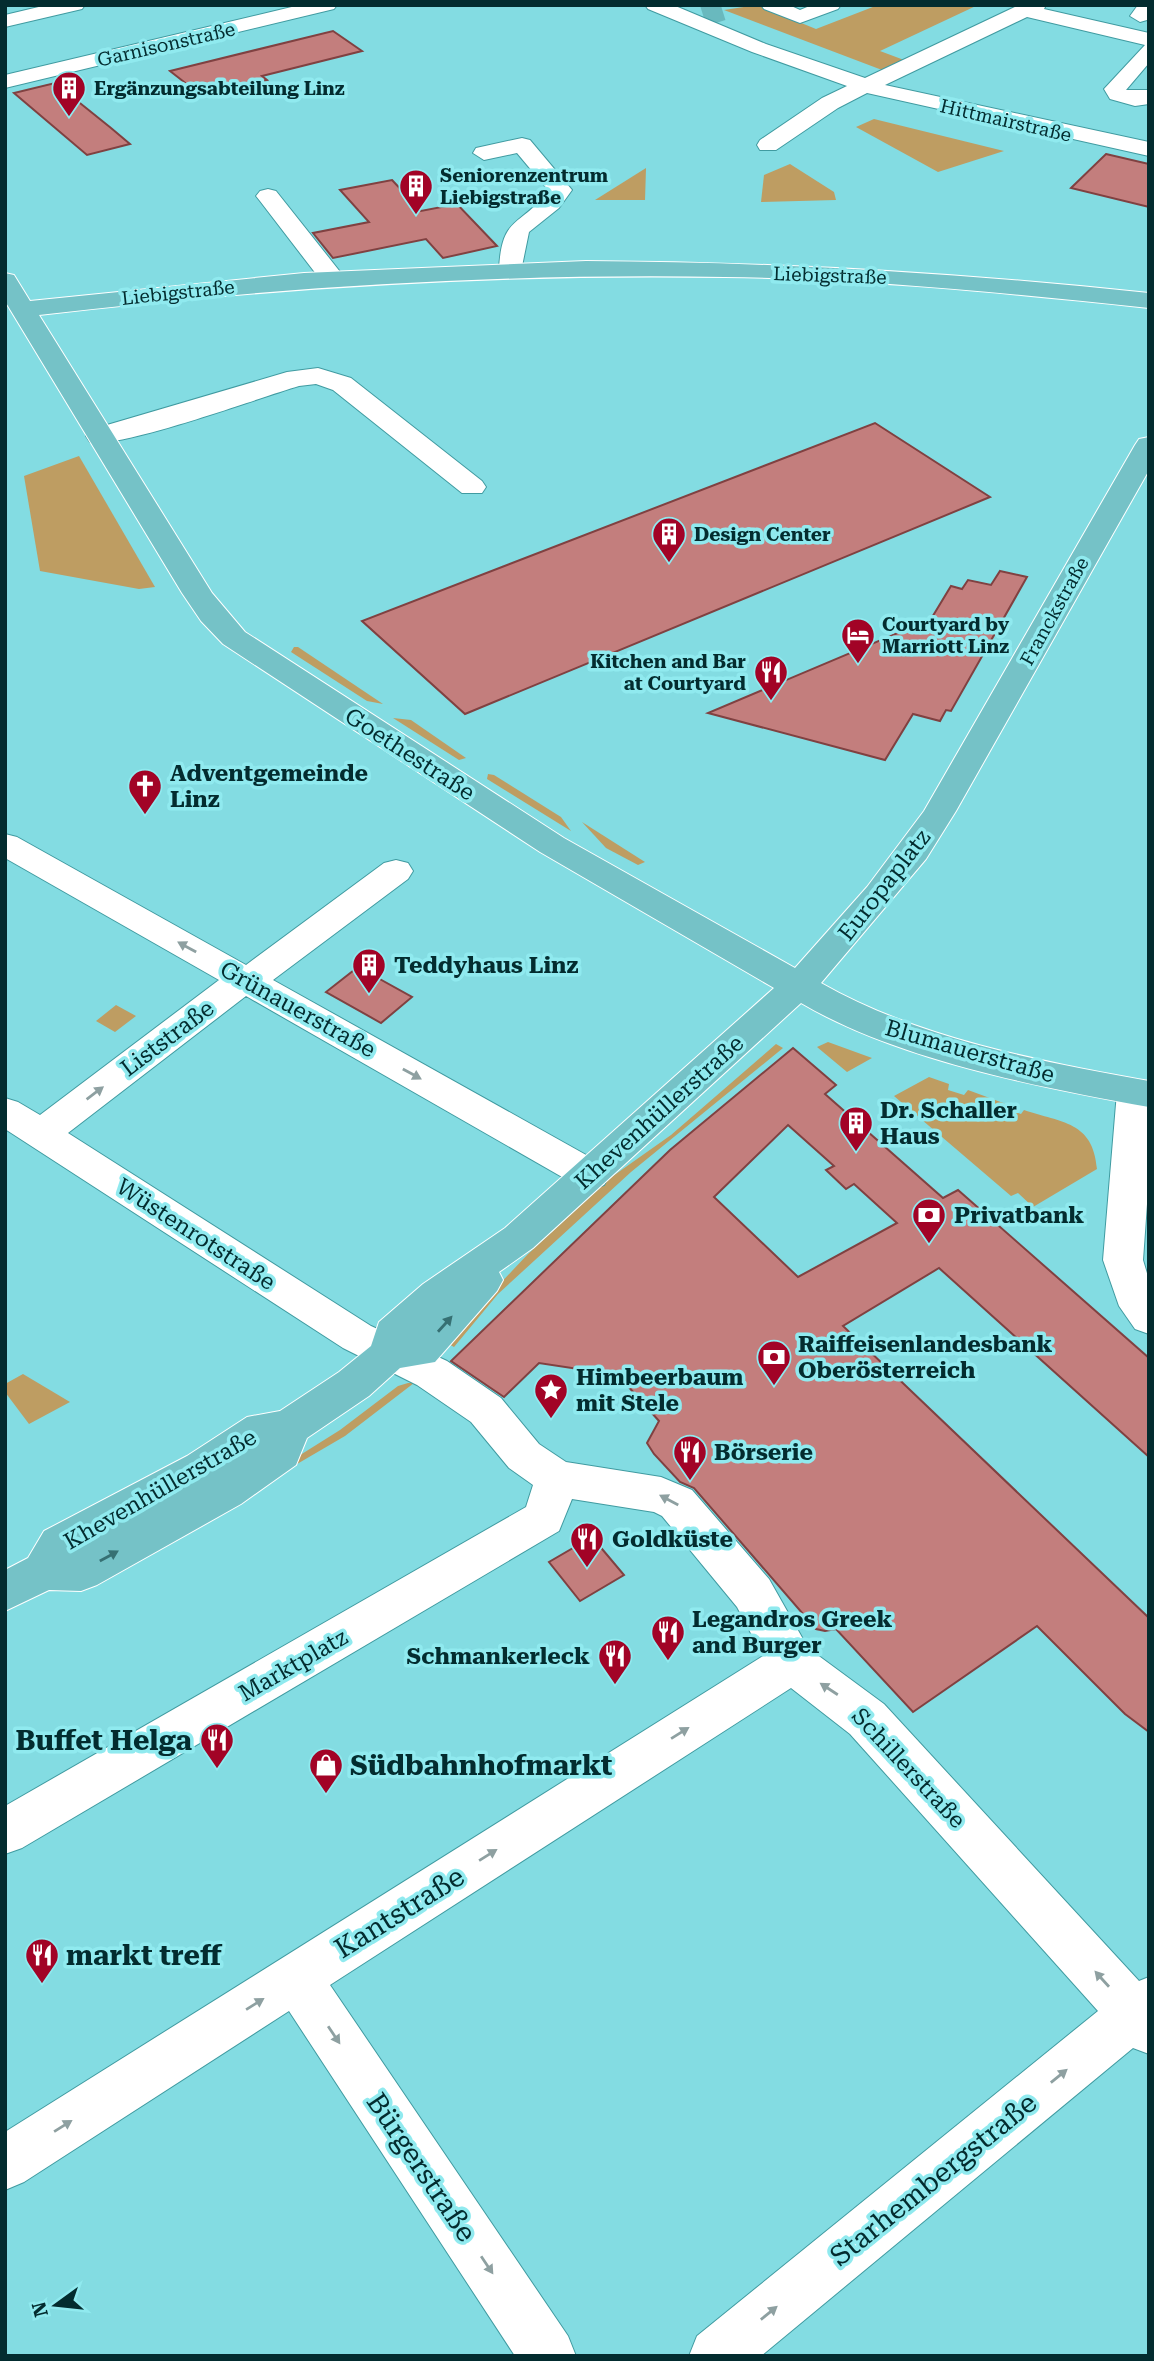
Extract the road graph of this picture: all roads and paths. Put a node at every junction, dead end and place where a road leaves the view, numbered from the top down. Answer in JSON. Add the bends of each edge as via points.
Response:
{"nodes":[{"id":1,"x":75,"y":5,"type":"edge"},
{"id":2,"x":223,"y":5,"type":"edge"},
{"id":3,"x":327,"y":5,"type":"edge"},
{"id":4,"x":655,"y":5,"type":"edge"},
{"id":5,"x":771,"y":5,"type":"edge"},
{"id":6,"x":831,"y":5,"type":"edge"},
{"id":7,"x":1030,"y":8,"type":"edge"},
{"id":8,"x":5,"y":21,"type":"edge"},
{"id":9,"x":249,"y":24,"type":"junction"},
{"id":10,"x":1149,"y":39,"type":"edge"},
{"id":11,"x":1149,"y":50,"type":"edge"},
{"id":12,"x":5,"y":82,"type":"edge"},
{"id":13,"x":864,"y":86,"type":"junction"},
{"id":14,"x":1149,"y":97,"type":"edge"},
{"id":15,"x":768,"y":145,"type":"dead end"},
{"id":16,"x":1149,"y":149,"type":"edge"},
{"id":17,"x":484,"y":153,"type":"dead end"},
{"id":18,"x":268,"y":196,"type":"dead end"},
{"id":19,"x":511,"y":271,"type":"junction"},
{"id":20,"x":332,"y":278,"type":"junction"},
{"id":21,"x":5,"y":280,"type":"edge"},
{"id":22,"x":1149,"y":301,"type":"edge"},
{"id":23,"x":15,"y":311,"type":"edge"},
{"id":24,"x":100,"y":436,"type":"junction"},
{"id":25,"x":1149,"y":444,"type":"edge"},
{"id":26,"x":472,"y":487,"type":"dead end"},
{"id":27,"x":960,"y":778,"type":"joint"},
{"id":28,"x":5,"y":844,"type":"edge"},
{"id":29,"x":396,"y":871,"type":"dead end"},
{"id":30,"x":246,"y":980,"type":"junction"},
{"id":31,"x":799,"y":985,"type":"junction"},
{"id":32,"x":1142,"y":1093,"type":"edge"},
{"id":33,"x":5,"y":1111,"type":"edge"},
{"id":34,"x":41,"y":1134,"type":"junction"},
{"id":35,"x":590,"y":1175,"type":"junction"},
{"id":36,"x":1137,"y":1211,"type":"edge"},
{"id":37,"x":1136,"y":1259,"type":"edge"},
{"id":38,"x":1149,"y":1318,"type":"edge"},
{"id":39,"x":390,"y":1353,"type":"junction"},
{"id":40,"x":557,"y":1477,"type":"junction"},
{"id":41,"x":5,"y":1592,"type":"edge"},
{"id":42,"x":792,"y":1662,"type":"junction"},
{"id":43,"x":5,"y":1832,"type":"edge"},
{"id":44,"x":296,"y":1978,"type":"junction"},
{"id":45,"x":1144,"y":2015,"type":"edge"},
{"id":46,"x":5,"y":2163,"type":"edge"},
{"id":47,"x":548,"y":2356,"type":"edge"},
{"id":48,"x":717,"y":2356,"type":"edge"}],
"edges":[{"from":1,"to":8,"type":"street"},
{"from":2,"to":9,"type":"street"},
{"from":3,"to":9,"type":"street","name":"Garnisonstraße"},
{"from":4,"to":13,"type":"street","name":"Hittmairstraße","via":[[696,17]]},
{"from":5,"to":6,"type":"street","via":[[800,17]]},
{"from":7,"to":10,"type":"street","via":[[1074,24]]},
{"from":7,"to":13,"type":"street"},
{"from":9,"to":12,"type":"street","name":"Garnisonstraße"},
{"from":11,"to":14,"type":"street","via":[[1115,89],[1129,98]]},
{"from":13,"to":15,"type":"street"},
{"from":13,"to":16,"type":"street","name":"Hittmairstraße"},
{"from":17,"to":19,"type":"street","via":[[526,147],[558,186],[558,195],[515,232]]},
{"from":18,"to":20,"type":"street"},
{"from":19,"to":20,"type":"main road","name":"Liebigstraße"},
{"from":19,"to":22,"type":"main road","name":"Liebigstraße","via":[[866,276]]},
{"from":20,"to":23,"type":"main road","name":"Liebigstraße"},
{"from":21,"to":23,"type":"main road","name":"Goethestraße"},
{"from":23,"to":24,"type":"main road","name":"Goethestraße"},
{"from":24,"to":26,"type":"street","via":[[296,378],[317,376],[342,384]]},
{"from":24,"to":31,"type":"main road","name":"Goethestraße","via":[[197,593],[234,638],[552,845]]},
{"from":25,"to":27,"type":"main road","name":"Franckstraße"},
{"from":27,"to":31,"type":"main road","name":"Europaplatz","via":[[914,852]]},
{"from":30,"to":28,"type":"street","name":"Grünauerstraße","one_way":true},
{"from":29,"to":30,"type":"street","name":"Liststraße"},
{"from":34,"to":30,"type":"street","name":"Liststraße","one_way":true},
{"from":30,"to":35,"type":"street","name":"Grünauerstraße","one_way":true},
{"from":31,"to":32,"type":"main road","name":"Blumauerstraße","via":[[835,1007],[932,1044]]},
{"from":31,"to":35,"type":"main road","name":"Khevenhüllerstraße"},
{"from":32,"to":36,"type":"street"},
{"from":33,"to":34,"type":"street","name":"Wüstenrotstraße"},
{"from":34,"to":39,"type":"street","name":"Wüstenrotstraße","via":[[357,1337]]},
{"from":35,"to":39,"type":"main road","name":"Khevenhüllerstraße","via":[[519,1238],[421,1352]]},
{"from":36,"to":37,"type":"street"},
{"from":37,"to":38,"type":"street","via":[[1133,1294]]},
{"from":39,"to":40,"type":"street","name":"Schillerstraße","via":[[432,1373],[486,1410],[524,1456]]},
{"from":39,"to":41,"type":"main road","name":"Khevenhüllerstraße","via":[[354,1384],[288,1428],[281,1453],[226,1491],[81,1572],[44,1571]]},
{"from":42,"to":40,"type":"street","name":"Schillerstraße","one_way":true,"via":[[753,1593],[677,1503],[661,1495]]},
{"from":40,"to":43,"type":"street","name":"Marktplatz","via":[[544,1518]]},
{"from":44,"to":42,"type":"street","name":"Kantstraße","one_way":true},
{"from":45,"to":42,"type":"street","name":"Schillerstraße","one_way":true,"via":[[867,1719]]},
{"from":46,"to":44,"type":"street","name":"Kantstraße","one_way":true},
{"from":44,"to":47,"type":"street","name":"Bürgerstraße","one_way":true},
{"from":48,"to":45,"type":"street","name":"Starhembergstraße","one_way":true}]}
